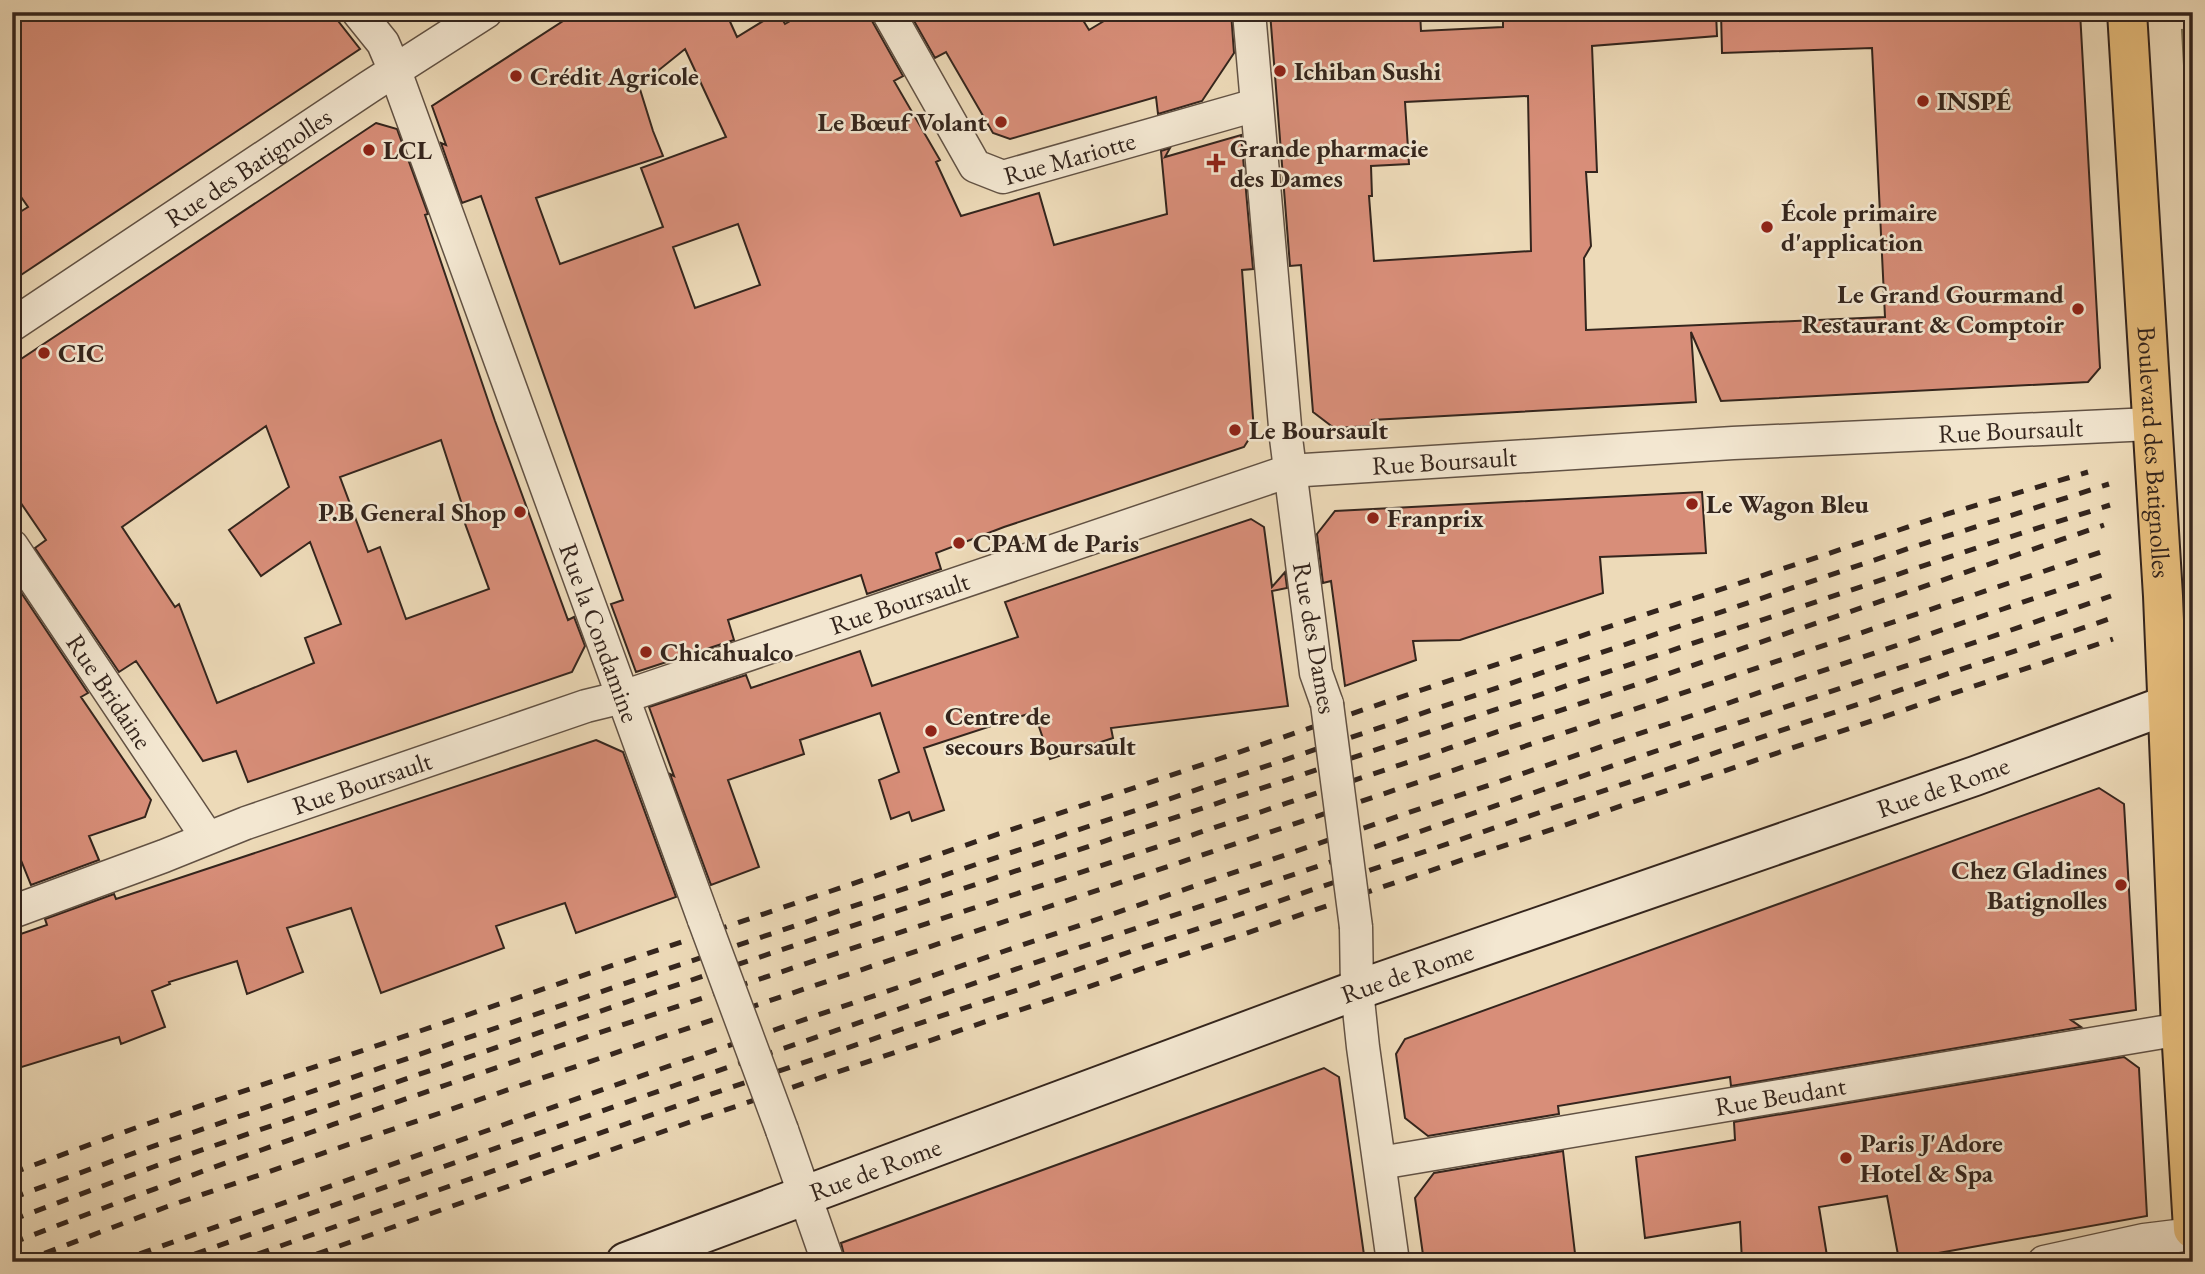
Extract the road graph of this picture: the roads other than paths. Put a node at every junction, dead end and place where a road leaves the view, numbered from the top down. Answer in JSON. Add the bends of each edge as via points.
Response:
{"nodes":[{"id":1,"x":358,"y":12,"type":"edge"},
{"id":2,"x":486,"y":12,"type":"edge"},
{"id":3,"x":888,"y":12,"type":"edge"},
{"id":4,"x":1249,"y":12,"type":"edge"},
{"id":5,"x":2127,"y":12,"type":"edge"},
{"id":6,"x":395,"y":71,"type":"junction"},
{"id":7,"x":1256,"y":105,"type":"junction"},
{"id":8,"x":12,"y":325,"type":"edge"},
{"id":9,"x":2151,"y":424,"type":"junction"},
{"id":10,"x":1289,"y":471,"type":"junction"},
{"id":11,"x":12,"y":546,"type":"edge"},
{"id":12,"x":623,"y":697,"type":"junction"},
{"id":13,"x":2180,"y":702,"type":"edge"},
{"id":14,"x":206,"y":837,"type":"junction"},
{"id":15,"x":12,"y":912,"type":"edge"},
{"id":16,"x":1357,"y":990,"type":"junction"},
{"id":17,"x":2181,"y":1029,"type":"junction"},
{"id":18,"x":1380,"y":1163,"type":"junction"},
{"id":19,"x":805,"y":1196,"type":"junction"},
{"id":20,"x":2193,"y":1231,"type":"edge"},
{"id":21,"x":626,"y":1262,"type":"edge"},
{"id":22,"x":828,"y":1262,"type":"edge"},
{"id":23,"x":1393,"y":1262,"type":"edge"},
{"id":24,"x":2044,"y":1262,"type":"edge"}],
"edges":[{"from":1,"to":6,"type":"street","name":"Rue la Condamine","via":[[383,43]]},
{"from":2,"to":6,"type":"street","name":"Rue des Batignolles"},
{"from":3,"to":7,"type":"street","name":"Rue Mariotte","via":[[975,166],[1003,177]]},
{"from":4,"to":7,"type":"street","name":"Rue des Dames"},
{"from":5,"to":9,"type":"main road","name":"Boulevard des Batignolles"},
{"from":6,"to":8,"type":"street","name":"Rue des Batignolles"},
{"from":6,"to":12,"type":"street","name":"Rue la Condamine"},
{"from":7,"to":10,"type":"street","name":"Rue des Dames"},
{"from":9,"to":10,"type":"street","name":"Rue Boursault","via":[[1734,443]]},
{"from":9,"to":13,"type":"main road","name":"Boulevard des Batignolles","via":[[2164,610]]},
{"from":10,"to":12,"type":"street","name":"Rue Boursault"},
{"from":10,"to":16,"type":"street","name":"Rue des Dames","bridge":true,"via":[[1315,673],[1327,704],[1356,927]]},
{"from":11,"to":14,"type":"street","name":"Rue Bridaine"},
{"from":12,"to":14,"type":"street","name":"Rue Boursault"},
{"from":12,"to":19,"type":"street","name":"Rue la Condamine","bridge":true},
{"from":13,"to":16,"type":"main road","name":"Rue de Rome"},
{"from":13,"to":17,"type":"main road","name":"Boulevard des Batignolles"},
{"from":14,"to":15,"type":"street","name":"Rue Boursault"},
{"from":16,"to":18,"type":"street","name":"Rue des Dames"},
{"from":16,"to":19,"type":"main road","name":"Rue de Rome"},
{"from":17,"to":18,"type":"street","name":"Rue Beudant"},
{"from":17,"to":20,"type":"main road","name":"Boulevard des Batignolles"},
{"from":18,"to":23,"type":"street","name":"Rue des Dames"},
{"from":19,"to":21,"type":"main road","name":"Rue de Rome"},
{"from":19,"to":22,"type":"street","name":"Rue la Condamine"},
{"from":20,"to":24,"type":"street"}]}
